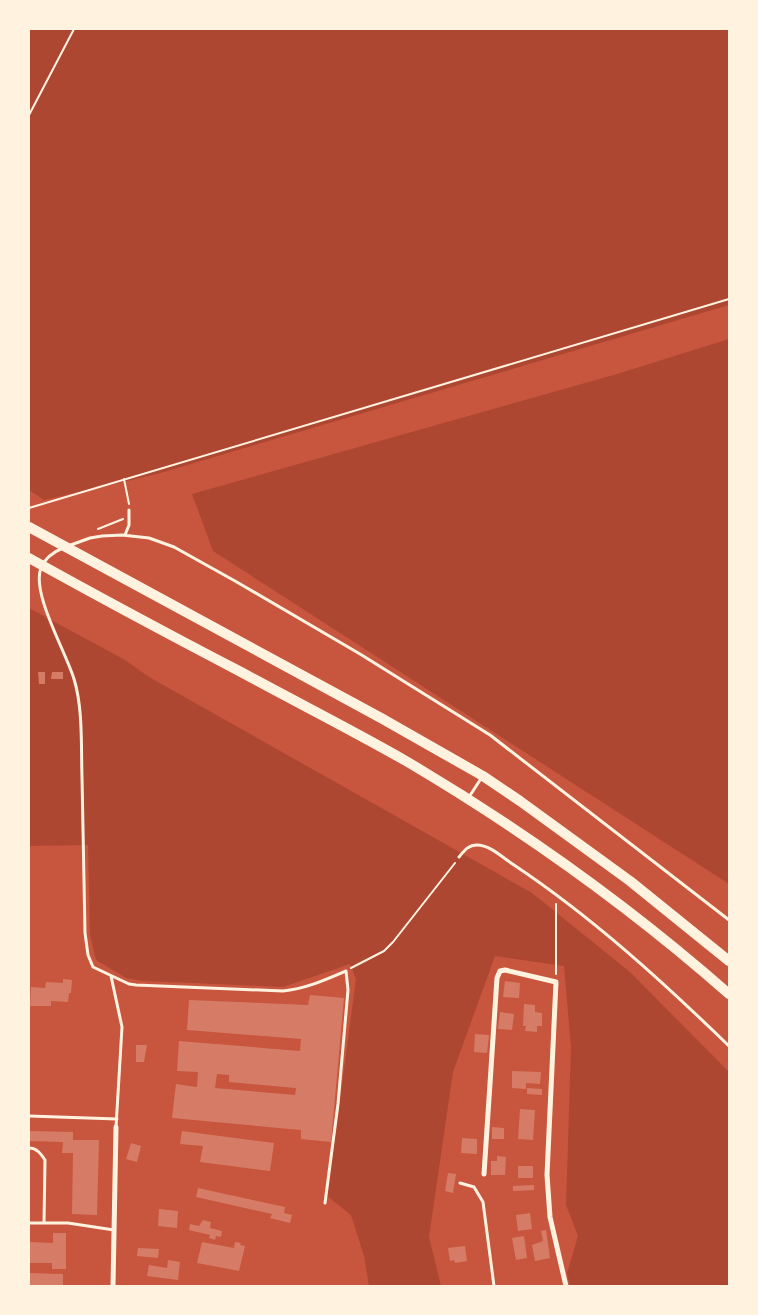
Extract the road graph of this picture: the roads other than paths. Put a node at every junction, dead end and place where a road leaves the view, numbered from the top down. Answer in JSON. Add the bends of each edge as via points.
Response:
{"nodes":[{"id":1,"x":129,"y":510,"type":"road end"},
{"id":2,"x":29,"y":528,"type":"edge"},
{"id":3,"x":124,"y":535,"type":"junction"},
{"id":4,"x":29,"y":558,"type":"edge"},
{"id":5,"x":482,"y":776,"type":"junction"},
{"id":6,"x":467,"y":800,"type":"junction"},
{"id":7,"x":459,"y":857,"type":"road end"},
{"id":8,"x":729,"y":920,"type":"edge"},
{"id":9,"x":729,"y":961,"type":"edge"},
{"id":10,"x":111,"y":976,"type":"junction"},
{"id":11,"x":729,"y":994,"type":"edge"},
{"id":12,"x":729,"y":1046,"type":"edge"},
{"id":13,"x":29,"y":1116,"type":"edge"},
{"id":14,"x":116,"y":1119,"type":"junction"},
{"id":15,"x":116,"y":1127,"type":"joint"},
{"id":16,"x":29,"y":1148,"type":"edge"},
{"id":17,"x":484,"y":1174,"type":"dead end"},
{"id":18,"x":460,"y":1183,"type":"dead end"},
{"id":19,"x":325,"y":1203,"type":"dead end"},
{"id":20,"x":29,"y":1223,"type":"edge"},
{"id":21,"x":44,"y":1223,"type":"junction"},
{"id":22,"x":114,"y":1230,"type":"junction"},
{"id":23,"x":113,"y":1286,"type":"edge"},
{"id":24,"x":494,"y":1286,"type":"edge"},
{"id":25,"x":566,"y":1286,"type":"edge"}],
"edges":[{"from":1,"to":3,"type":"lane","via":[[129,525]]},
{"from":2,"to":5,"type":"main road"},
{"from":3,"to":8,"type":"lane","via":[[162,542],[235,580],[490,734]]},
{"from":3,"to":10,"type":"lane","via":[[90,538],[54,552],[44,561],[38,578],[78,698],[88,956],[93,967]]},
{"from":4,"to":6,"type":"main road","via":[[283,694]]},
{"from":5,"to":6,"type":"lane"},
{"from":5,"to":9,"type":"main road","via":[[630,880]]},
{"from":6,"to":11,"type":"main road","via":[[526,836],[591,883],[655,931]]},
{"from":7,"to":12,"type":"lane","via":[[466,848],[479,845],[492,850],[533,878],[641,963]]},
{"from":10,"to":14,"type":"lane","via":[[122,1027]]},
{"from":10,"to":19,"type":"lane","via":[[136,985],[283,991],[312,985],[346,971],[348,990],[338,1104]]},
{"from":13,"to":14,"type":"lane"},
{"from":14,"to":15,"type":"lane"},
{"from":15,"to":22,"type":"street"},
{"from":16,"to":21,"type":"lane","via":[[40,1153],[45,1160]]},
{"from":17,"to":25,"type":"street","via":[[498,974],[505,970],[556,982],[547,1175],[550,1217]]},
{"from":18,"to":24,"type":"lane","via":[[474,1187],[483,1202]]},
{"from":20,"to":21,"type":"lane"},
{"from":21,"to":22,"type":"lane"},
{"from":22,"to":23,"type":"street"}]}
